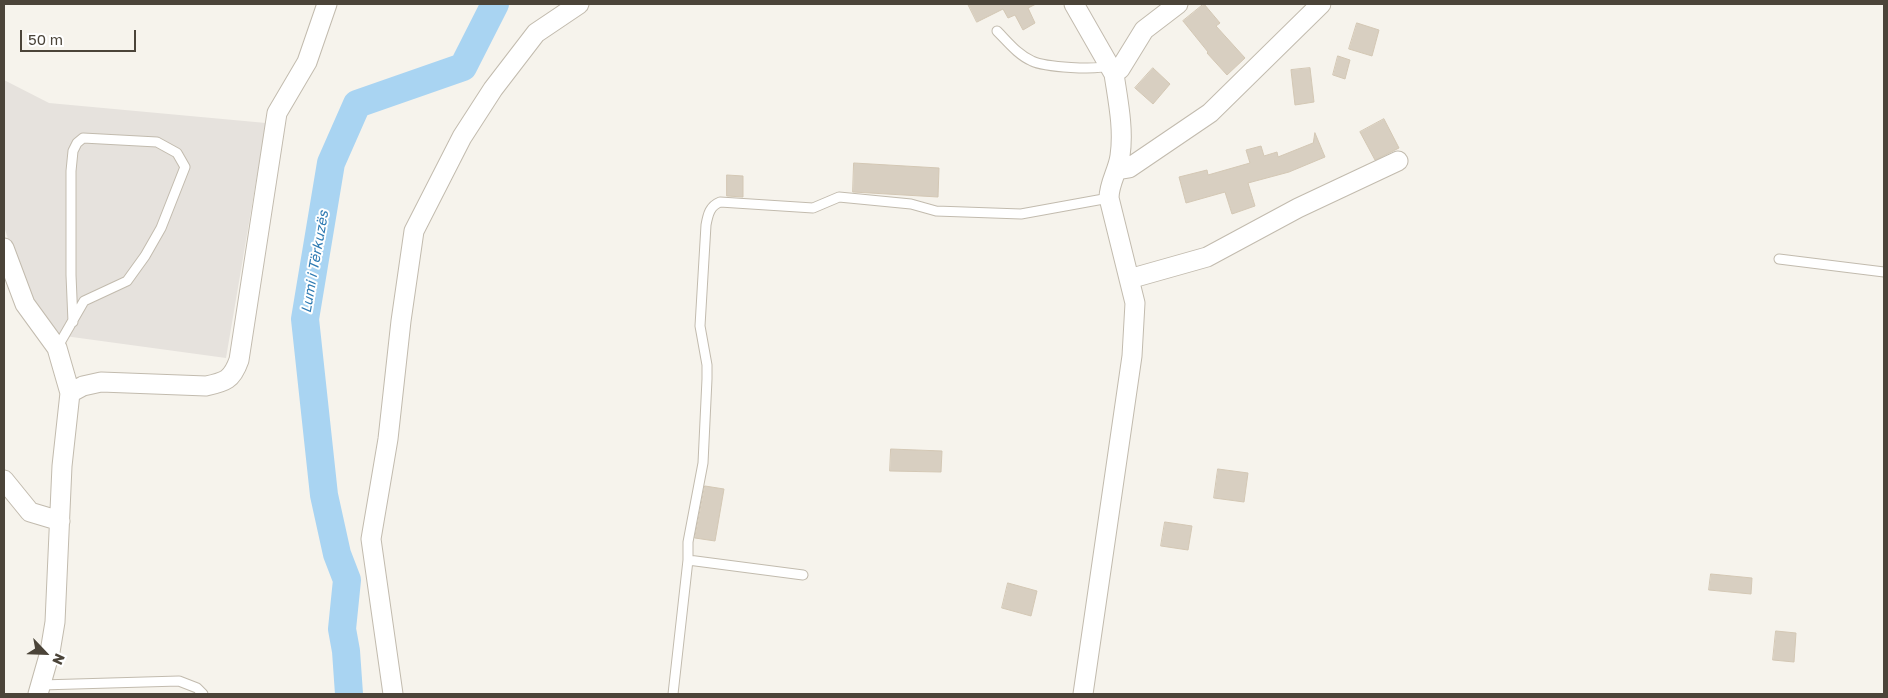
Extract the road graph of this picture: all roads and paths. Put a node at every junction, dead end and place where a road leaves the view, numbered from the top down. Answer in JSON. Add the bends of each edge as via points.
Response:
{"nodes":[{"id":1,"x":327,"y":4,"type":"edge"},
{"id":2,"x":579,"y":4,"type":"edge"},
{"id":3,"x":1074,"y":4,"type":"edge"},
{"id":4,"x":1178,"y":4,"type":"edge"},
{"id":5,"x":1321,"y":4,"type":"edge"},
{"id":6,"x":997,"y":31,"type":"dead end"},
{"id":7,"x":1111,"y":70,"type":"junction"},
{"id":8,"x":1398,"y":161,"type":"dead end"},
{"id":9,"x":1117,"y":170,"type":"junction"},
{"id":10,"x":1109,"y":198,"type":"junction"},
{"id":11,"x":4,"y":248,"type":"edge"},
{"id":12,"x":1779,"y":259,"type":"dead end"},
{"id":13,"x":1884,"y":272,"type":"edge"},
{"id":14,"x":1129,"y":279,"type":"junction"},
{"id":15,"x":73,"y":322,"type":"junction"},
{"id":16,"x":57,"y":348,"type":"junction"},
{"id":17,"x":70,"y":393,"type":"junction"},
{"id":18,"x":4,"y":480,"type":"edge"},
{"id":19,"x":60,"y":521,"type":"junction"},
{"id":20,"x":688,"y":560,"type":"junction"},
{"id":21,"x":803,"y":575,"type":"dead end"},
{"id":22,"x":40,"y":690,"type":"edge"},
{"id":23,"x":204,"y":694,"type":"edge"},
{"id":24,"x":393,"y":694,"type":"edge"},
{"id":25,"x":673,"y":694,"type":"edge"},
{"id":26,"x":1083,"y":694,"type":"edge"}],
"edges":[{"from":1,"to":17,"type":"street","via":[[307,62],[277,113],[239,360],[230,378],[206,386],[101,382]]},
{"from":2,"to":24,"type":"street","via":[[536,33],[493,89],[462,137],[414,231],[388,439],[371,539]]},
{"from":3,"to":7,"type":"street"},
{"from":4,"to":7,"type":"street","via":[[1144,30],[1120,70]]},
{"from":5,"to":9,"type":"street","via":[[1210,113],[1129,168]]},
{"from":6,"to":7,"type":"lane","via":[[1021,55],[1034,62]]},
{"from":7,"to":9,"type":"street","via":[[1120,110],[1121,142]]},
{"from":8,"to":14,"type":"street","via":[[1298,208],[1207,257]]},
{"from":9,"to":10,"type":"street","via":[[1109,188]]},
{"from":10,"to":14,"type":"street"},
{"from":10,"to":20,"type":"lane","via":[[1022,214],[936,212],[911,204],[840,197],[813,208],[720,202],[714,205],[707,216],[700,326],[707,364],[703,463],[688,542]]},
{"from":11,"to":16,"type":"street","via":[[25,304]]},
{"from":12,"to":13,"type":"lane"},
{"from":14,"to":26,"type":"street","via":[[1135,303],[1132,356]]},
{"from":15,"to":15,"type":"lane","via":[[84,301],[127,281],[145,256],[161,228],[184,167],[177,153],[156,142],[83,138],[77,143],[71,171]]},
{"from":15,"to":16,"type":"lane"},
{"from":16,"to":17,"type":"street"},
{"from":17,"to":19,"type":"street"},
{"from":18,"to":19,"type":"street","via":[[30,512]]},
{"from":19,"to":22,"type":"street","via":[[55,622]]},
{"from":20,"to":21,"type":"lane"},
{"from":20,"to":25,"type":"lane"},
{"from":22,"to":23,"type":"lane","via":[[179,681]]}]}
